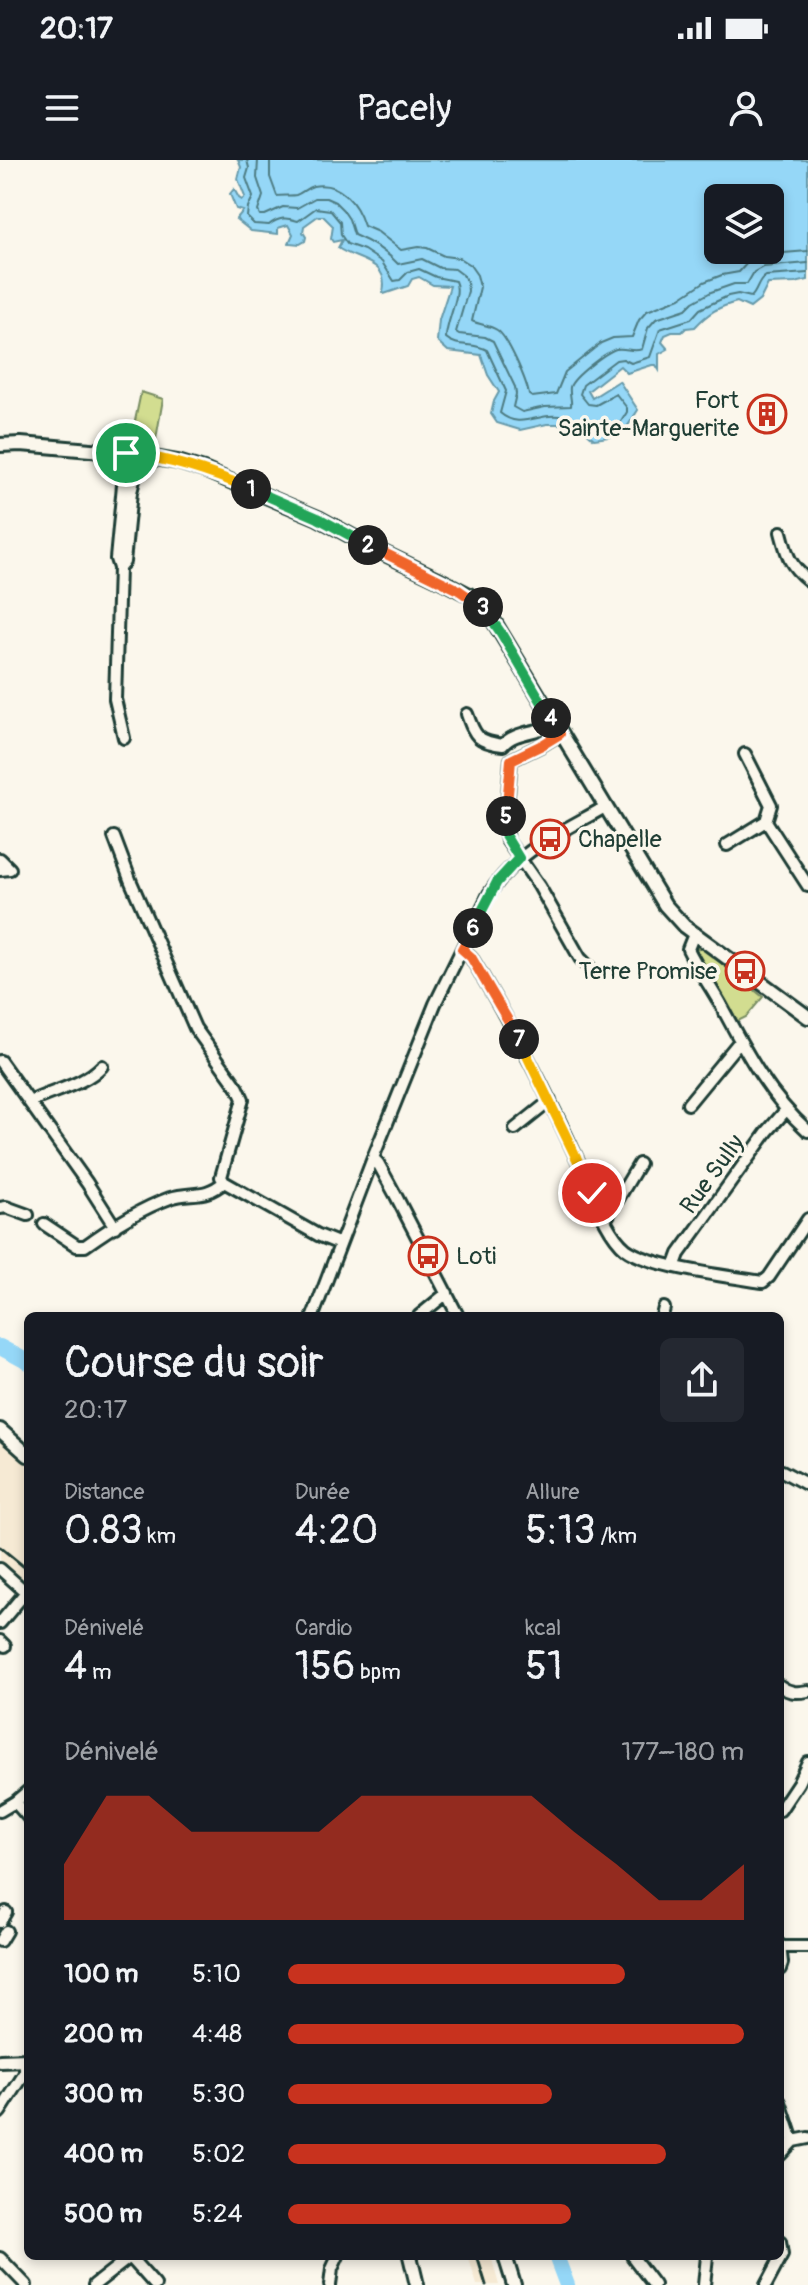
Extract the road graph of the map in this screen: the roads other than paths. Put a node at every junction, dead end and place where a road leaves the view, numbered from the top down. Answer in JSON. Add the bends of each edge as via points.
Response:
{"nodes":[{"id":1,"x":0,"y":445,"type":"edge"},
{"id":2,"x":126,"y":453,"type":"junction"},
{"id":3,"x":143,"y":455,"type":"junction"},
{"id":4,"x":781,"y":532,"type":"dead end"},
{"id":5,"x":119,"y":568,"type":"junction"},
{"id":6,"x":808,"y":580,"type":"edge"},
{"id":7,"x":467,"y":714,"type":"dead end"},
{"id":8,"x":557,"y":729,"type":"junction"},
{"id":9,"x":124,"y":738,"type":"dead end"},
{"id":10,"x":503,"y":745,"type":"junction"},
{"id":11,"x":745,"y":754,"type":"dead end"},
{"id":12,"x":511,"y":760,"type":"junction"},
{"id":13,"x":605,"y":807,"type":"junction"},
{"id":14,"x":766,"y":821,"type":"junction"},
{"id":15,"x":114,"y":837,"type":"dead end"},
{"id":16,"x":727,"y":845,"type":"dead end"},
{"id":17,"x":519,"y":858,"type":"junction"},
{"id":18,"x":0,"y":859,"type":"edge"},
{"id":19,"x":0,"y":870,"type":"edge"},
{"id":20,"x":808,"y":886,"type":"edge"},
{"id":21,"x":694,"y":934,"type":"junction"},
{"id":22,"x":462,"y":949,"type":"junction"},
{"id":23,"x":590,"y":968,"type":"dead end"},
{"id":24,"x":808,"y":1017,"type":"edge"},
{"id":25,"x":739,"y":1042,"type":"junction"},
{"id":26,"x":0,"y":1061,"type":"edge"},
{"id":27,"x":102,"y":1066,"type":"dead end"},
{"id":28,"x":550,"y":1101,"type":"junction"},
{"id":29,"x":30,"y":1102,"type":"junction"},
{"id":30,"x":688,"y":1104,"type":"dead end"},
{"id":31,"x":786,"y":1110,"type":"junction"},
{"id":32,"x":515,"y":1129,"type":"dead end"},
{"id":33,"x":808,"y":1131,"type":"edge"},
{"id":34,"x":373,"y":1158,"type":"junction"},
{"id":35,"x":639,"y":1164,"type":"dead end"},
{"id":36,"x":224,"y":1182,"type":"junction"},
{"id":37,"x":0,"y":1208,"type":"edge"},
{"id":38,"x":28,"y":1215,"type":"dead end"},
{"id":39,"x":606,"y":1219,"type":"junction"},
{"id":40,"x":808,"y":1219,"type":"edge"},
{"id":41,"x":44,"y":1224,"type":"dead end"},
{"id":42,"x":115,"y":1227,"type":"junction"},
{"id":43,"x":340,"y":1244,"type":"junction"},
{"id":44,"x":675,"y":1265,"type":"junction"},
{"id":45,"x":447,"y":1293,"type":"junction"},
{"id":46,"x":314,"y":1312,"type":"edge"},
{"id":47,"x":424,"y":1312,"type":"edge"},
{"id":48,"x":456,"y":1312,"type":"edge"},
{"id":49,"x":0,"y":1430,"type":"edge"},
{"id":50,"x":24,"y":1451,"type":"edge"},
{"id":51,"x":784,"y":1470,"type":"edge"},
{"id":52,"x":806,"y":1484,"type":"dead end"},
{"id":53,"x":0,"y":1569,"type":"edge"},
{"id":54,"x":24,"y":1590,"type":"edge"},
{"id":55,"x":24,"y":1596,"type":"edge"},
{"id":56,"x":0,"y":1623,"type":"edge"},
{"id":57,"x":784,"y":1689,"type":"edge"},
{"id":58,"x":808,"y":1691,"type":"edge"},
{"id":59,"x":808,"y":1762,"type":"edge"},
{"id":60,"x":24,"y":1794,"type":"edge"},
{"id":61,"x":15,"y":1802,"type":"junction"},
{"id":62,"x":784,"y":1804,"type":"edge"},
{"id":63,"x":0,"y":1811,"type":"edge"},
{"id":64,"x":24,"y":1812,"type":"edge"},
{"id":65,"x":807,"y":1945,"type":"edge"},
{"id":66,"x":784,"y":1946,"type":"edge"},
{"id":67,"x":24,"y":2060,"type":"edge"},
{"id":68,"x":0,"y":2061,"type":"edge"},
{"id":69,"x":24,"y":2075,"type":"edge"},
{"id":70,"x":0,"y":2112,"type":"edge"},
{"id":71,"x":784,"y":2114,"type":"edge"},
{"id":72,"x":808,"y":2138,"type":"edge"},
{"id":73,"x":793,"y":2141,"type":"junction"},
{"id":74,"x":784,"y":2151,"type":"edge"},
{"id":75,"x":0,"y":2258,"type":"edge"},
{"id":76,"x":125,"y":2260,"type":"edge"},
{"id":77,"x":133,"y":2260,"type":"edge"},
{"id":78,"x":336,"y":2260,"type":"edge"},
{"id":79,"x":411,"y":2260,"type":"edge"},
{"id":80,"x":506,"y":2260,"type":"edge"},
{"id":81,"x":635,"y":2260,"type":"edge"},
{"id":82,"x":707,"y":2260,"type":"edge"},
{"id":83,"x":779,"y":2260,"type":"edge"},
{"id":84,"x":26,"y":2285,"type":"edge"},
{"id":85,"x":94,"y":2285,"type":"edge"},
{"id":86,"x":155,"y":2285,"type":"edge"},
{"id":87,"x":330,"y":2285,"type":"edge"},
{"id":88,"x":417,"y":2285,"type":"edge"},
{"id":89,"x":514,"y":2285,"type":"edge"},
{"id":90,"x":654,"y":2285,"type":"edge"},
{"id":91,"x":704,"y":2285,"type":"edge"},
{"id":92,"x":766,"y":2285,"type":"edge"}],
"edges":[{"from":1,"to":2,"type":"main road"},
{"from":2,"to":3,"type":"main road"},
{"from":2,"to":5,"type":"street"},
{"from":3,"to":5,"type":"street","via":[[133,479],[124,562]]},
{"from":3,"to":8,"type":"main road","via":[[204,470],[283,502],[469,595],[490,615]]},
{"from":4,"to":6,"type":"street","via":[[788,559]]},
{"from":5,"to":9,"type":"street","via":[[115,699]]},
{"from":7,"to":10,"type":"street","via":[[476,736]]},
{"from":8,"to":10,"type":"street","via":[[511,737]]},
{"from":8,"to":12,"type":"street","via":[[542,745]]},
{"from":8,"to":13,"type":"main road"},
{"from":10,"to":12,"type":"street"},
{"from":11,"to":14,"type":"street","via":[[771,805]]},
{"from":12,"to":17,"type":"street","via":[[505,835]]},
{"from":13,"to":17,"type":"street"},
{"from":13,"to":21,"type":"main road","via":[[654,890]]},
{"from":14,"to":16,"type":"street"},
{"from":14,"to":20,"type":"street"},
{"from":15,"to":36,"type":"street","via":[[195,1028],[243,1099],[221,1177]]},
{"from":17,"to":22,"type":"street","via":[[497,882]]},
{"from":17,"to":23,"type":"street"},
{"from":18,"to":19,"type":"street","via":[[10,869]]},
{"from":21,"to":24,"type":"main road"},
{"from":21,"to":25,"type":"street","via":[[688,949]]},
{"from":22,"to":28,"type":"street","via":[[512,1027]]},
{"from":22,"to":34,"type":"street"},
{"from":25,"to":30,"type":"street"},
{"from":25,"to":31,"type":"street"},
{"from":26,"to":29,"type":"street"},
{"from":27,"to":29,"type":"street","via":[[91,1078]]},
{"from":28,"to":32,"type":"street"},
{"from":28,"to":39,"type":"street"},
{"from":29,"to":42,"type":"street"},
{"from":31,"to":33,"type":"street"},
{"from":31,"to":44,"type":"street","name":"Rue Sully"},
{"from":34,"to":43,"type":"street"},
{"from":34,"to":45,"type":"street"},
{"from":35,"to":39,"type":"street"},
{"from":36,"to":42,"type":"street","via":[[200,1195],[174,1196]]},
{"from":36,"to":43,"type":"street"},
{"from":37,"to":38,"type":"street"},
{"from":39,"to":44,"type":"street","via":[[626,1248]]},
{"from":40,"to":44,"type":"street","via":[[763,1282]]},
{"from":41,"to":42,"type":"street","via":[[77,1246]]},
{"from":43,"to":46,"type":"street"},
{"from":45,"to":47,"type":"street"},
{"from":45,"to":48,"type":"street"},
{"from":49,"to":50,"type":"main road"},
{"from":51,"to":52,"type":"street"},
{"from":53,"to":54,"type":"street"},
{"from":55,"to":56,"type":"street"},
{"from":57,"to":58,"type":"street"},
{"from":59,"to":62,"type":"street"},
{"from":60,"to":61,"type":"street"},
{"from":61,"to":63,"type":"street"},
{"from":61,"to":64,"type":"street"},
{"from":65,"to":66,"type":"street"},
{"from":67,"to":68,"type":"main road"},
{"from":69,"to":70,"type":"street"},
{"from":71,"to":73,"type":"street"},
{"from":72,"to":73,"type":"street"},
{"from":73,"to":74,"type":"street"},
{"from":75,"to":84,"type":"street"},
{"from":76,"to":85,"type":"street"},
{"from":77,"to":86,"type":"street"},
{"from":78,"to":87,"type":"street"},
{"from":79,"to":88,"type":"main road"},
{"from":80,"to":89,"type":"main road"},
{"from":81,"to":90,"type":"street"},
{"from":82,"to":91,"type":"street"},
{"from":83,"to":92,"type":"street"}]}
